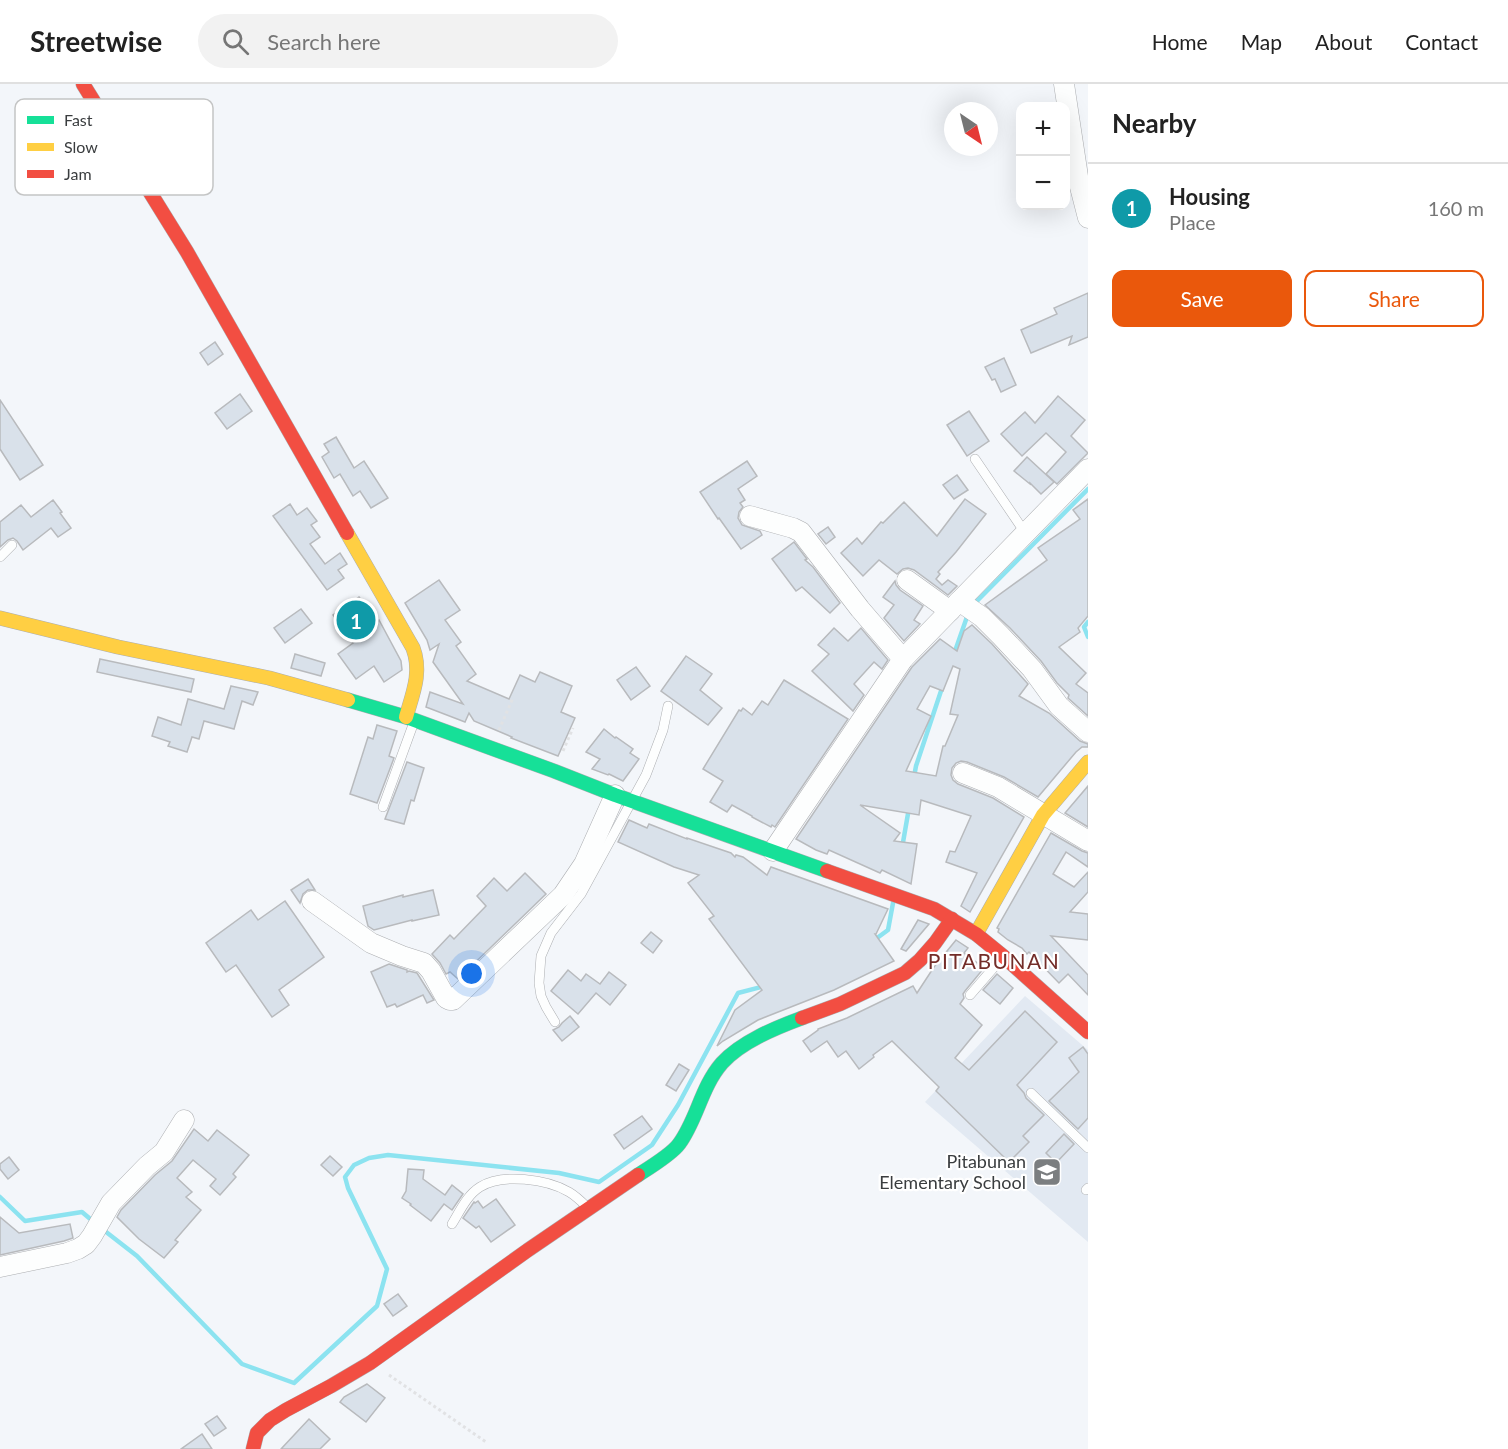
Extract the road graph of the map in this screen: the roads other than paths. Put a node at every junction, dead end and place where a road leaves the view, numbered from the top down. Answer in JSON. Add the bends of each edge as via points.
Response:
{"nodes":[{"id":1,"x":83,"y":84,"type":"edge"},
{"id":2,"x":1064,"y":84,"type":"edge"},
{"id":3,"x":92,"y":99,"type":"edge"},
{"id":4,"x":152,"y":195,"type":"edge"},
{"id":5,"x":1088,"y":218,"type":"edge"},
{"id":6,"x":975,"y":459,"type":"dead end"},
{"id":7,"x":1087,"y":473,"type":"edge"},
{"id":8,"x":750,"y":516,"type":"dead end"},
{"id":9,"x":1026,"y":534,"type":"junction"},
{"id":10,"x":12,"y":545,"type":"dead end"},
{"id":11,"x":0,"y":557,"type":"edge"},
{"id":12,"x":907,"y":580,"type":"dead end"},
{"id":13,"x":965,"y":609,"type":"junction"},
{"id":14,"x":0,"y":618,"type":"edge"},
{"id":15,"x":903,"y":659,"type":"junction"},
{"id":16,"x":668,"y":706,"type":"dead end"},
{"id":17,"x":410,"y":719,"type":"junction"},
{"id":18,"x":1088,"y":732,"type":"edge"},
{"id":19,"x":1088,"y":762,"type":"edge"},
{"id":20,"x":963,"y":773,"type":"dead end"},
{"id":21,"x":623,"y":797,"type":"junction"},
{"id":22,"x":383,"y":807,"type":"dead end"},
{"id":23,"x":1043,"y":815,"type":"junction"},
{"id":24,"x":1088,"y":841,"type":"edge"},
{"id":25,"x":773,"y":851,"type":"junction"},
{"id":26,"x":312,"y":901,"type":"dead end"},
{"id":27,"x":951,"y":919,"type":"junction"},
{"id":28,"x":976,"y":934,"type":"junction"},
{"id":29,"x":1003,"y":956,"type":"junction"},
{"id":30,"x":969,"y":994,"type":"dead end"},
{"id":31,"x":555,"y":1022,"type":"dead end"},
{"id":32,"x":1088,"y":1032,"type":"edge"},
{"id":33,"x":1031,"y":1093,"type":"dead end"},
{"id":34,"x":183,"y":1120,"type":"dead end"},
{"id":35,"x":1088,"y":1148,"type":"edge"},
{"id":36,"x":589,"y":1208,"type":"junction"},
{"id":37,"x":453,"y":1224,"type":"dead end"},
{"id":38,"x":0,"y":1267,"type":"edge"},
{"id":39,"x":253,"y":1449,"type":"edge"}],
"edges":[{"from":1,"to":3,"type":"street"},
{"from":2,"to":5,"type":"street"},
{"from":4,"to":17,"type":"street","via":[[413,648],[419,668]]},
{"from":6,"to":9,"type":"lane"},
{"from":7,"to":9,"type":"street"},
{"from":8,"to":15,"type":"street","via":[[801,532]]},
{"from":9,"to":13,"type":"street"},
{"from":10,"to":11,"type":"lane"},
{"from":12,"to":13,"type":"street"},
{"from":13,"to":15,"type":"street"},
{"from":13,"to":18,"type":"street","via":[[1032,669],[1059,706]]},
{"from":14,"to":17,"type":"street","via":[[269,678]]},
{"from":15,"to":25,"type":"street"},
{"from":16,"to":21,"type":"lane","via":[[646,775]]},
{"from":17,"to":21,"type":"street"},
{"from":17,"to":22,"type":"lane"},
{"from":19,"to":23,"type":"street"},
{"from":20,"to":23,"type":"street","via":[[998,787]]},
{"from":21,"to":25,"type":"street"},
{"from":21,"to":26,"type":"street","via":[[563,895],[453,1000],[447,998],[424,963],[371,943]]},
{"from":21,"to":31,"type":"lane","via":[[581,894],[551,933],[541,956],[541,996]]},
{"from":23,"to":24,"type":"street"},
{"from":23,"to":28,"type":"street"},
{"from":25,"to":27,"type":"street","via":[[934,909]]},
{"from":27,"to":28,"type":"street"},
{"from":27,"to":36,"type":"street","via":[[935,943],[905,973],[764,1034],[731,1054],[711,1078],[677,1147]]},
{"from":28,"to":29,"type":"street"},
{"from":29,"to":30,"type":"lane"},
{"from":29,"to":32,"type":"street"},
{"from":33,"to":35,"type":"lane"},
{"from":34,"to":38,"type":"street","via":[[164,1152],[116,1197],[78,1249]]},
{"from":36,"to":37,"type":"lane","via":[[571,1193],[546,1183],[502,1180],[478,1188]]},
{"from":36,"to":39,"type":"street","via":[[370,1363],[264,1425],[257,1432]]}]}
